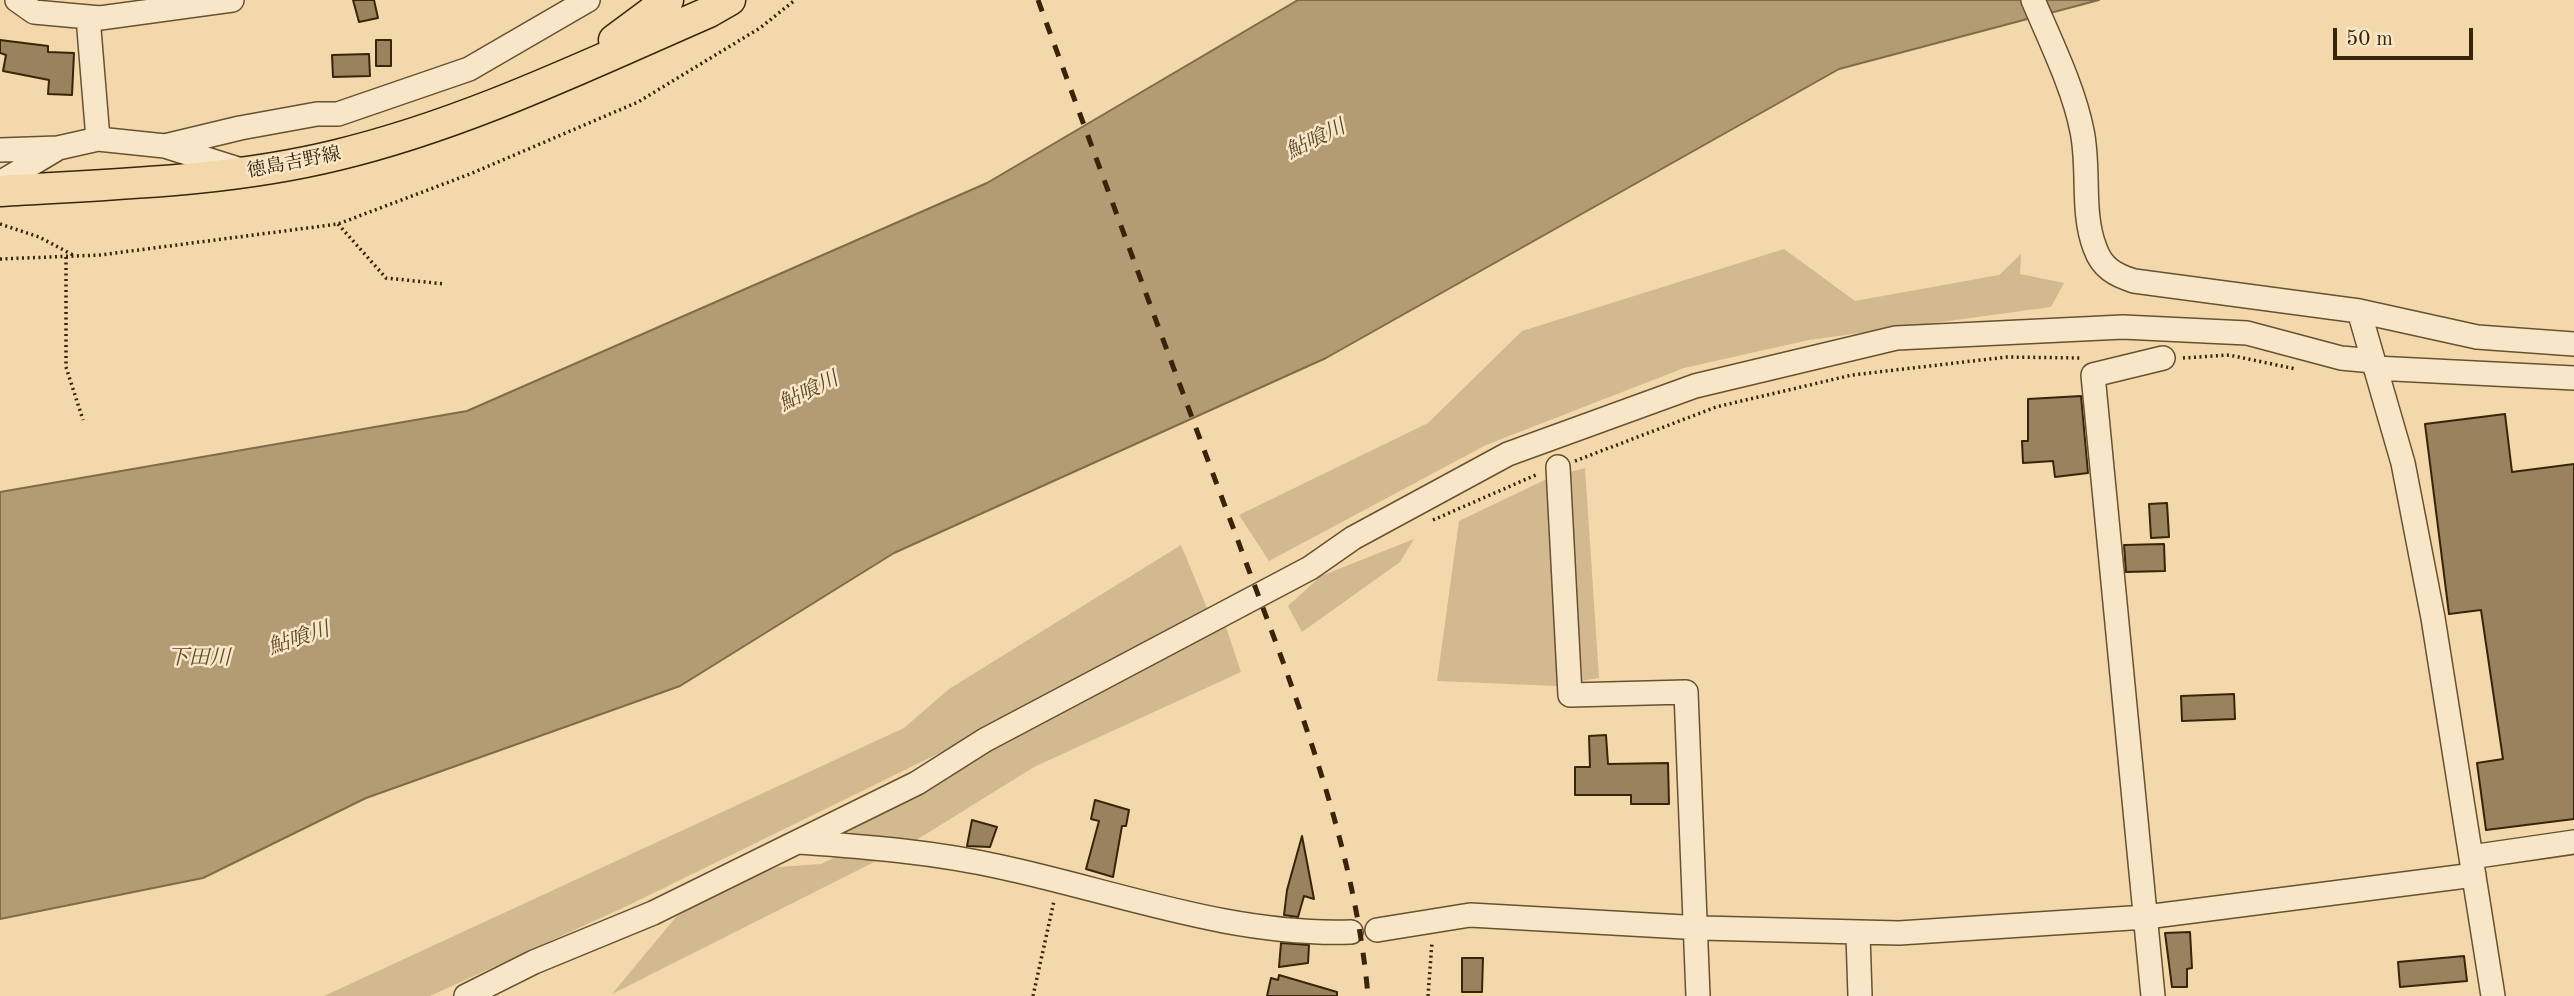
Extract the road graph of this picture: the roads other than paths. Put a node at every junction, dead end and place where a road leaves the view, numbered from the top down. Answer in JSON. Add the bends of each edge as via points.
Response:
{"nodes":[{"id":1,"x":17,"y":0,"type":"edge"},
{"id":2,"x":232,"y":0,"type":"edge"},
{"id":3,"x":588,"y":0,"type":"edge"},
{"id":4,"x":668,"y":0,"type":"edge"},
{"id":5,"x":730,"y":0,"type":"edge"},
{"id":6,"x":2037,"y":10,"type":"edge"},
{"id":7,"x":88,"y":17,"type":"junction"},
{"id":8,"x":575,"y":71,"type":"junction"},
{"id":9,"x":98,"y":139,"type":"junction"},
{"id":10,"x":165,"y":146,"type":"junction"},
{"id":11,"x":58,"y":148,"type":"junction"},
{"id":12,"x":0,"y":150,"type":"edge"},
{"id":13,"x":248,"y":172,"type":"junction"},
{"id":14,"x":0,"y":183,"type":"edge"},
{"id":15,"x":0,"y":191,"type":"edge"},
{"id":16,"x":2359,"y":311,"type":"junction"},
{"id":17,"x":2574,"y":344,"type":"edge"},
{"id":18,"x":2164,"y":358,"type":"road end"},
{"id":19,"x":2574,"y":359,"type":"edge"},
{"id":20,"x":2374,"y":364,"type":"junction"},
{"id":21,"x":2497,"y":376,"type":"junction"},
{"id":22,"x":2574,"y":378,"type":"edge"},
{"id":23,"x":1558,"y":467,"type":"road end"},
{"id":24,"x":798,"y":841,"type":"junction"},
{"id":25,"x":2574,"y":842,"type":"edge"},
{"id":26,"x":2472,"y":866,"type":"junction"},
{"id":27,"x":2146,"y":917,"type":"junction"},
{"id":28,"x":1697,"y":928,"type":"junction"},
{"id":29,"x":1377,"y":930,"type":"dead end"},
{"id":30,"x":1351,"y":932,"type":"dead end"},
{"id":31,"x":1858,"y":934,"type":"junction"},
{"id":32,"x":466,"y":996,"type":"edge"},
{"id":33,"x":1698,"y":996,"type":"edge"},
{"id":34,"x":1860,"y":996,"type":"edge"},
{"id":35,"x":2152,"y":996,"type":"edge"},
{"id":36,"x":2493,"y":996,"type":"edge"}],
"edges":[{"from":1,"to":7,"type":"street","via":[[34,12]]},
{"from":2,"to":7,"type":"street"},
{"from":3,"to":10,"type":"street","via":[[456,74],[338,114],[240,128]]},
{"from":4,"to":8,"type":"main road","name":"徳島吉野線"},
{"from":5,"to":8,"type":"main road","name":"徳島吉野線"},
{"from":6,"to":16,"type":"street","via":[[2082,127],[2089,226],[2102,263],[2114,274],[2134,281]]},
{"from":7,"to":9,"type":"street"},
{"from":8,"to":13,"type":"main road","name":"徳島吉野線","via":[[390,142]]},
{"from":9,"to":10,"type":"street"},
{"from":9,"to":11,"type":"street"},
{"from":10,"to":13,"type":"street"},
{"from":11,"to":12,"type":"street"},
{"from":11,"to":14,"type":"street"},
{"from":13,"to":15,"type":"main road","name":"徳島吉野線"},
{"from":16,"to":17,"type":"street","via":[[2477,337]]},
{"from":16,"to":20,"type":"street"},
{"from":18,"to":27,"type":"street","via":[[2093,375]]},
{"from":19,"to":21,"type":"street"},
{"from":20,"to":21,"type":"street"},
{"from":20,"to":24,"type":"street","via":[[2248,333],[2123,327],[1896,338],[1695,386],[1508,454],[1353,538],[1310,568],[985,740],[917,783]]},
{"from":20,"to":26,"type":"street","via":[[2403,463],[2431,605]]},
{"from":21,"to":22,"type":"street"},
{"from":23,"to":28,"type":"street","via":[[1570,695],[1686,692]]},
{"from":24,"to":30,"type":"street","via":[[930,852],[1249,926]]},
{"from":24,"to":32,"type":"street","via":[[653,913]]},
{"from":25,"to":26,"type":"street"},
{"from":26,"to":27,"type":"street"},
{"from":26,"to":36,"type":"street"},
{"from":27,"to":31,"type":"street"},
{"from":27,"to":35,"type":"street"},
{"from":28,"to":29,"type":"street","via":[[1470,915]]},
{"from":28,"to":31,"type":"street"},
{"from":28,"to":33,"type":"street"},
{"from":31,"to":34,"type":"street"}]}
